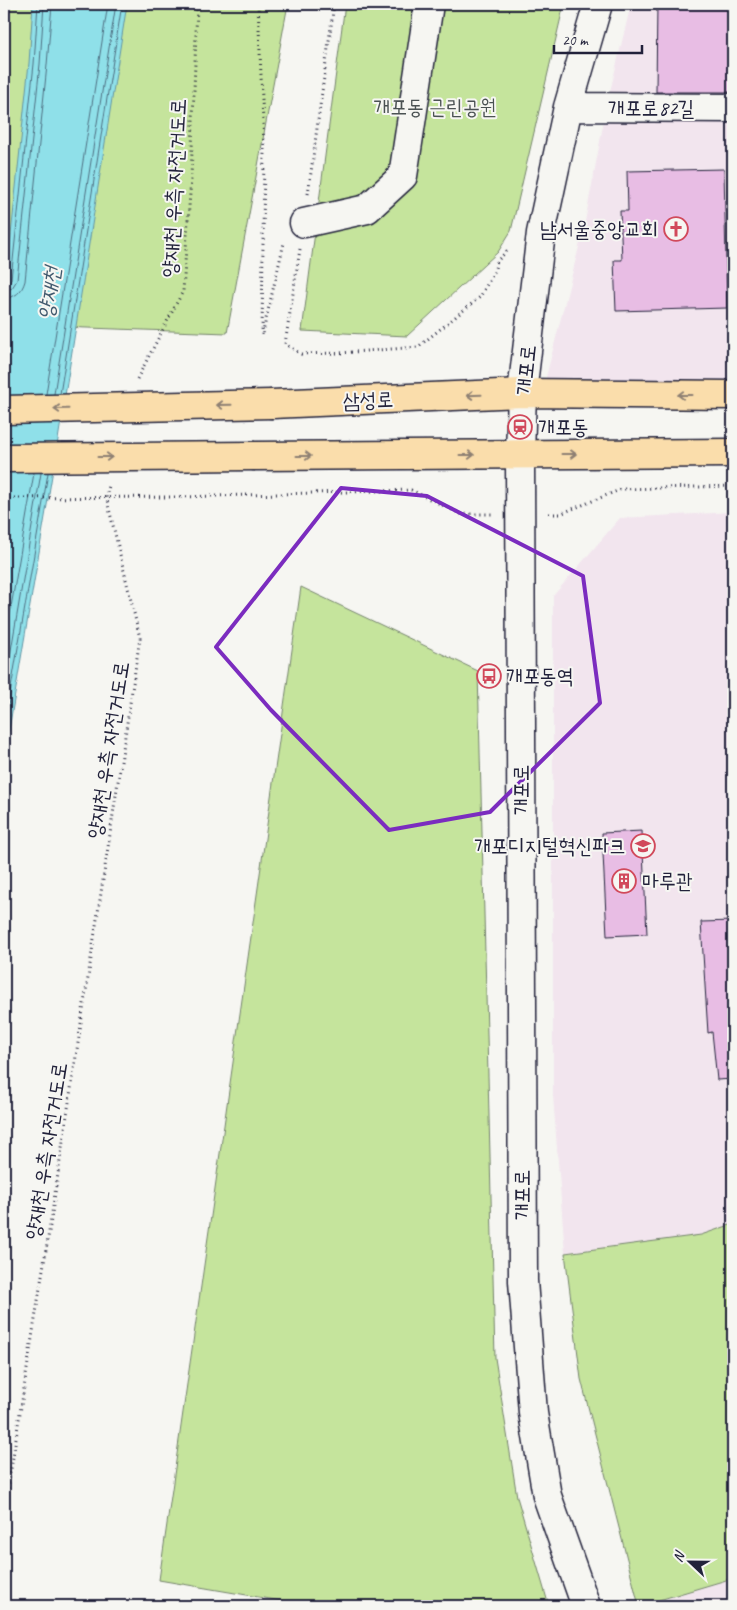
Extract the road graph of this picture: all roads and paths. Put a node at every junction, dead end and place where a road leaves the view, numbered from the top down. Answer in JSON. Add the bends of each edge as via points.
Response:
{"nodes":[{"id":1,"x":197,"y":4,"type":"edge"},
{"id":2,"x":334,"y":4,"type":"edge"},
{"id":3,"x":430,"y":4,"type":"edge"},
{"id":4,"x":598,"y":4,"type":"edge"},
{"id":5,"x":568,"y":107,"type":"junction"},
{"id":6,"x":733,"y":108,"type":"edge"},
{"id":7,"x":304,"y":223,"type":"joint"},
{"id":8,"x":136,"y":383,"type":"dead end"},
{"id":9,"x":522,"y":393,"type":"junction"},
{"id":10,"x":733,"y":395,"type":"edge"},
{"id":11,"x":4,"y":410,"type":"edge"},
{"id":12,"x":733,"y":453,"type":"edge"},
{"id":13,"x":520,"y":454,"type":"junction"},
{"id":14,"x":4,"y":458,"type":"edge"},
{"id":15,"x":111,"y":477,"type":"dead end"},
{"id":16,"x":733,"y":486,"type":"edge"},
{"id":17,"x":4,"y":498,"type":"edge"},
{"id":18,"x":521,"y":514,"type":"junction"},
{"id":19,"x":4,"y":1513,"type":"edge"},
{"id":20,"x":586,"y":1606,"type":"edge"}],
"edges":[{"from":1,"to":8,"type":"path","name":"양재천 우측 자전거도로","via":[[191,179],[183,291]]},
{"from":2,"to":7,"type":"path"},
{"from":3,"to":7,"type":"street","via":[[403,176],[367,209]]},
{"from":4,"to":5,"type":"street","name":"개포로"},
{"from":5,"to":6,"type":"street","name":"개포로82길"},
{"from":5,"to":9,"type":"street","name":"개포로","via":[[541,233]]},
{"from":10,"to":9,"type":"main road","name":"삼성로","one_way":true},
{"from":9,"to":11,"type":"main road","name":"삼성로","one_way":true,"bridge":true,"via":[[272,404]]},
{"from":9,"to":13,"type":"street","name":"개포로"},
{"from":13,"to":12,"type":"main road","one_way":true},
{"from":14,"to":13,"type":"main road","one_way":true,"bridge":true},
{"from":13,"to":18,"type":"street","name":"개포로"},
{"from":15,"to":19,"type":"path","name":"양재천 우측 자전거도로","via":[[106,496],[140,638]]},
{"from":16,"to":18,"type":"path","via":[[622,488],[560,514]]},
{"from":17,"to":18,"type":"path","bridge":true,"via":[[411,490],[462,514]]},
{"from":18,"to":20,"type":"street","name":"개포로","via":[[522,1281],[533,1413],[548,1496]]}]}
